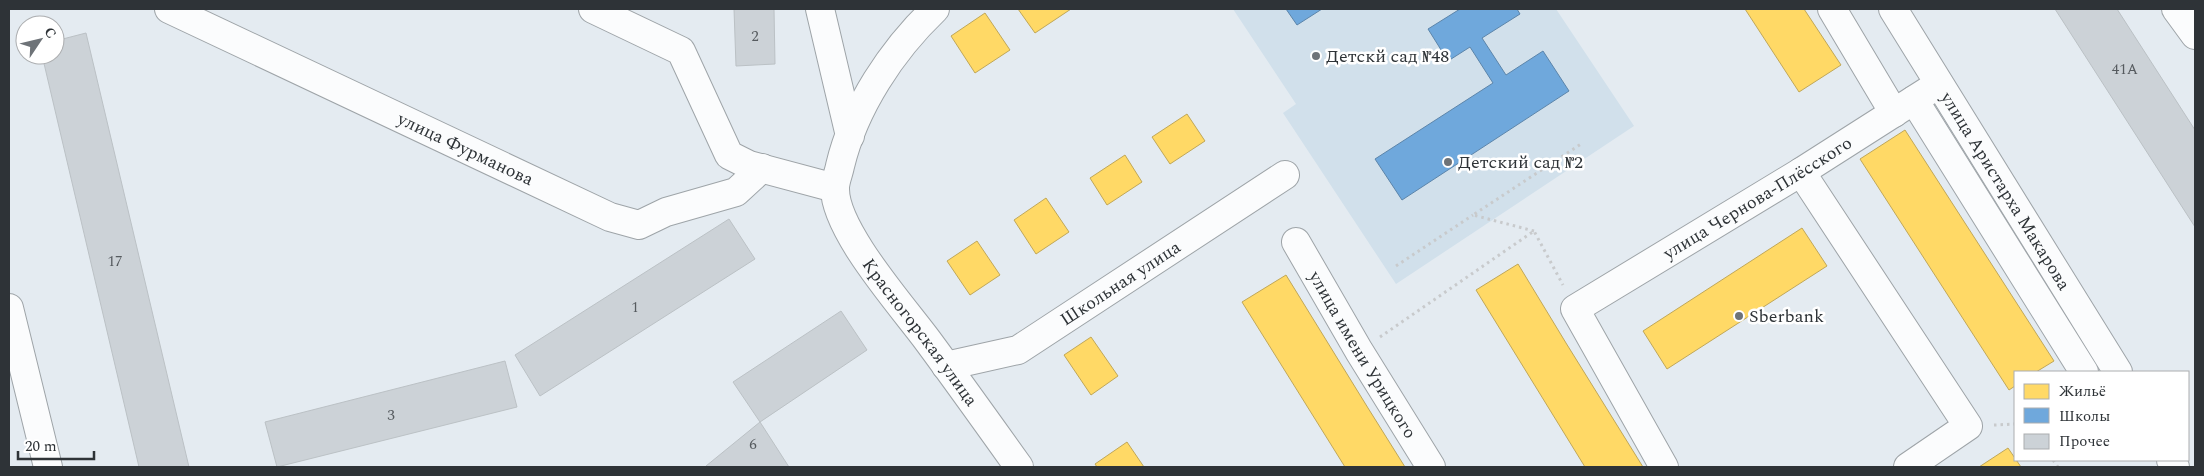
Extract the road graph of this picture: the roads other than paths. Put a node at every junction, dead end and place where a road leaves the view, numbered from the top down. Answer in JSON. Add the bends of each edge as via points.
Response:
{"nodes":[{"id":1,"x":169,"y":9,"type":"edge"},
{"id":2,"x":593,"y":9,"type":"edge"},
{"id":3,"x":820,"y":9,"type":"edge"},
{"id":4,"x":935,"y":9,"type":"edge"},
{"id":5,"x":1832,"y":9,"type":"edge"},
{"id":6,"x":2176,"y":9,"type":"edge"},
{"id":7,"x":1902,"y":12,"type":"edge"},
{"id":8,"x":2195,"y":35,"type":"edge"},
{"id":9,"x":1939,"y":84,"type":"junction"},
{"id":10,"x":1904,"y":106,"type":"junction"},
{"id":11,"x":850,"y":136,"type":"junction"},
{"id":12,"x":762,"y":168,"type":"junction"},
{"id":13,"x":1801,"y":172,"type":"junction"},
{"id":14,"x":1285,"y":175,"type":"dead end"},
{"id":15,"x":835,"y":188,"type":"junction"},
{"id":16,"x":1296,"y":242,"type":"dead end"},
{"id":17,"x":9,"y":308,"type":"edge"},
{"id":18,"x":946,"y":366,"type":"junction"},
{"id":19,"x":2083,"y":371,"type":"edge"},
{"id":20,"x":2117,"y":371,"type":"edge"},
{"id":21,"x":48,"y":467,"type":"edge"},
{"id":22,"x":1019,"y":467,"type":"edge"},
{"id":23,"x":1431,"y":467,"type":"edge"},
{"id":24,"x":1664,"y":467,"type":"edge"},
{"id":25,"x":1908,"y":467,"type":"edge"}],
"edges":[{"from":1,"to":12,"type":"street","name":"улица Фурманова","via":[[610,217],[639,225],[666,212],[736,192]]},
{"from":2,"to":12,"type":"street","via":[[680,51],[729,155]]},
{"from":3,"to":11,"type":"street"},
{"from":4,"to":11,"type":"street","via":[[919,24],[871,88]]},
{"from":5,"to":10,"type":"street"},
{"from":6,"to":8,"type":"street"},
{"from":7,"to":9,"type":"street","name":"улица Аристарха Макарова"},
{"from":9,"to":10,"type":"street","name":"улица Чернова-Плёсского"},
{"from":9,"to":20,"type":"street","name":"улица Аристарха Макарова"},
{"from":10,"to":13,"type":"street","name":"улица Чернова-Плёсского"},
{"from":10,"to":19,"type":"street"},
{"from":11,"to":15,"type":"street"},
{"from":12,"to":15,"type":"street"},
{"from":13,"to":24,"type":"street","name":"улица Чернова-Плёсского","via":[[1575,308]]},
{"from":13,"to":25,"type":"street","via":[[1968,426]]},
{"from":14,"to":18,"type":"street","name":"Школьная улица","via":[[1018,350]]},
{"from":15,"to":18,"type":"street","name":"Красногорская улица","via":[[842,216],[867,262]]},
{"from":16,"to":23,"type":"street","name":"улица имени Урицкого"},
{"from":17,"to":21,"type":"street"},
{"from":18,"to":22,"type":"street","name":"Красногорская улица"}]}
